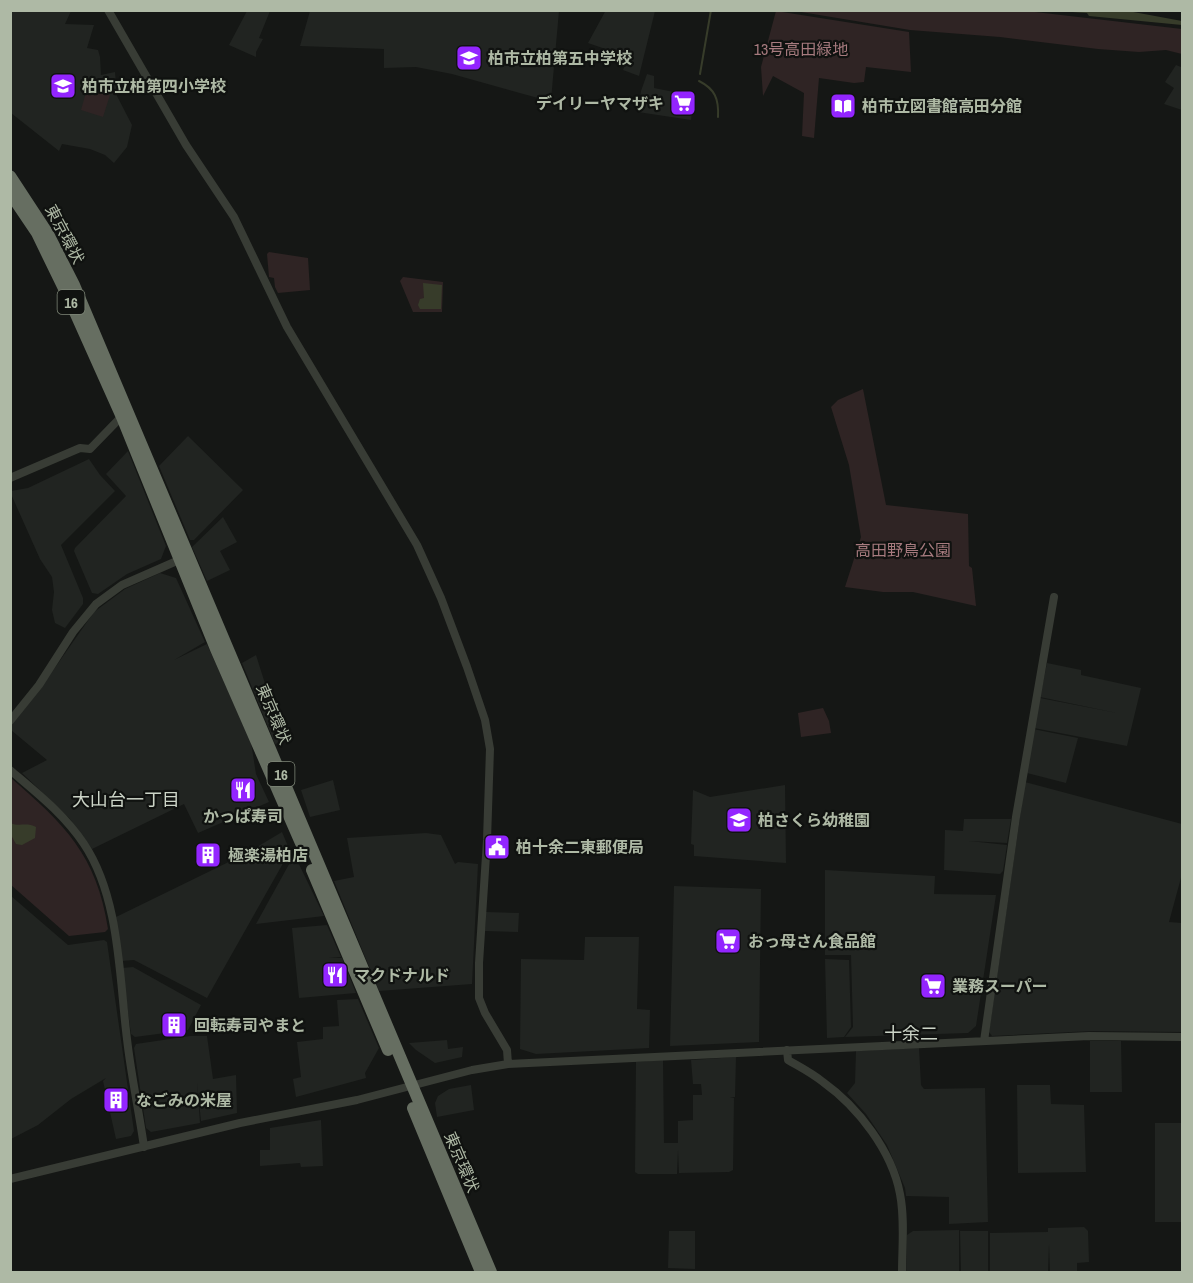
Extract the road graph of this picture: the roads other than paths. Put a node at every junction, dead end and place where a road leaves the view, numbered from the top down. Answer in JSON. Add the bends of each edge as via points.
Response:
{"nodes":[{"id":1,"x":108,"y":10,"type":"edge"},
{"id":2,"x":10,"y":176,"type":"edge"},
{"id":3,"x":10,"y":193,"type":"edge"},
{"id":4,"x":124,"y":413,"type":"junction"},
{"id":5,"x":10,"y":478,"type":"edge"},
{"id":6,"x":182,"y":556,"type":"junction"},
{"id":7,"x":1054,"y":597,"type":"dead end"},
{"id":8,"x":10,"y":721,"type":"edge"},
{"id":9,"x":10,"y":770,"type":"edge"},
{"id":10,"x":1182,"y":1037,"type":"edge"},
{"id":11,"x":984,"y":1041,"type":"junction"},
{"id":12,"x":787,"y":1050,"type":"junction"},
{"id":13,"x":508,"y":1064,"type":"junction"},
{"id":14,"x":408,"y":1087,"type":"junction"},
{"id":15,"x":144,"y":1147,"type":"junction"},
{"id":16,"x":10,"y":1179,"type":"edge"},
{"id":17,"x":481,"y":1272,"type":"edge"},
{"id":18,"x":491,"y":1272,"type":"edge"},
{"id":19,"x":902,"y":1272,"type":"edge"}],
"edges":[{"from":1,"to":13,"type":"street","via":[[186,145],[234,217],[286,327],[417,545],[441,598],[485,720],[490,749],[479,998],[507,1050]]},
{"from":2,"to":4,"type":"highway","name":"東京環状","number":"16","via":[[48,234],[74,285]]},
{"from":3,"to":4,"type":"highway","name":"東京環状","number":"16","via":[[37,233]]},
{"from":4,"to":5,"type":"street","via":[[90,449],[80,448]]},
{"from":4,"to":6,"type":"highway","name":"東京環状","number":"16"},
{"from":6,"to":8,"type":"street","via":[[122,585],[96,604]]},
{"from":6,"to":14,"type":"highway","name":"東京環状","number":"16"},
{"from":7,"to":11,"type":"street","via":[[1016,816]]},
{"from":9,"to":15,"type":"street","via":[[63,817],[84,844],[102,881],[112,916]]},
{"from":10,"to":11,"type":"street"},
{"from":11,"to":12,"type":"street"},
{"from":12,"to":13,"type":"street"},
{"from":12,"to":19,"type":"street","via":[[788,1060],[824,1082],[851,1106],[884,1152],[902,1203]]},
{"from":13,"to":14,"type":"street"},
{"from":14,"to":15,"type":"street"},
{"from":14,"to":17,"type":"highway","name":"東京環状","number":"16"},
{"from":14,"to":18,"type":"highway","name":"東京環状","number":"16"},
{"from":15,"to":16,"type":"street"}]}
